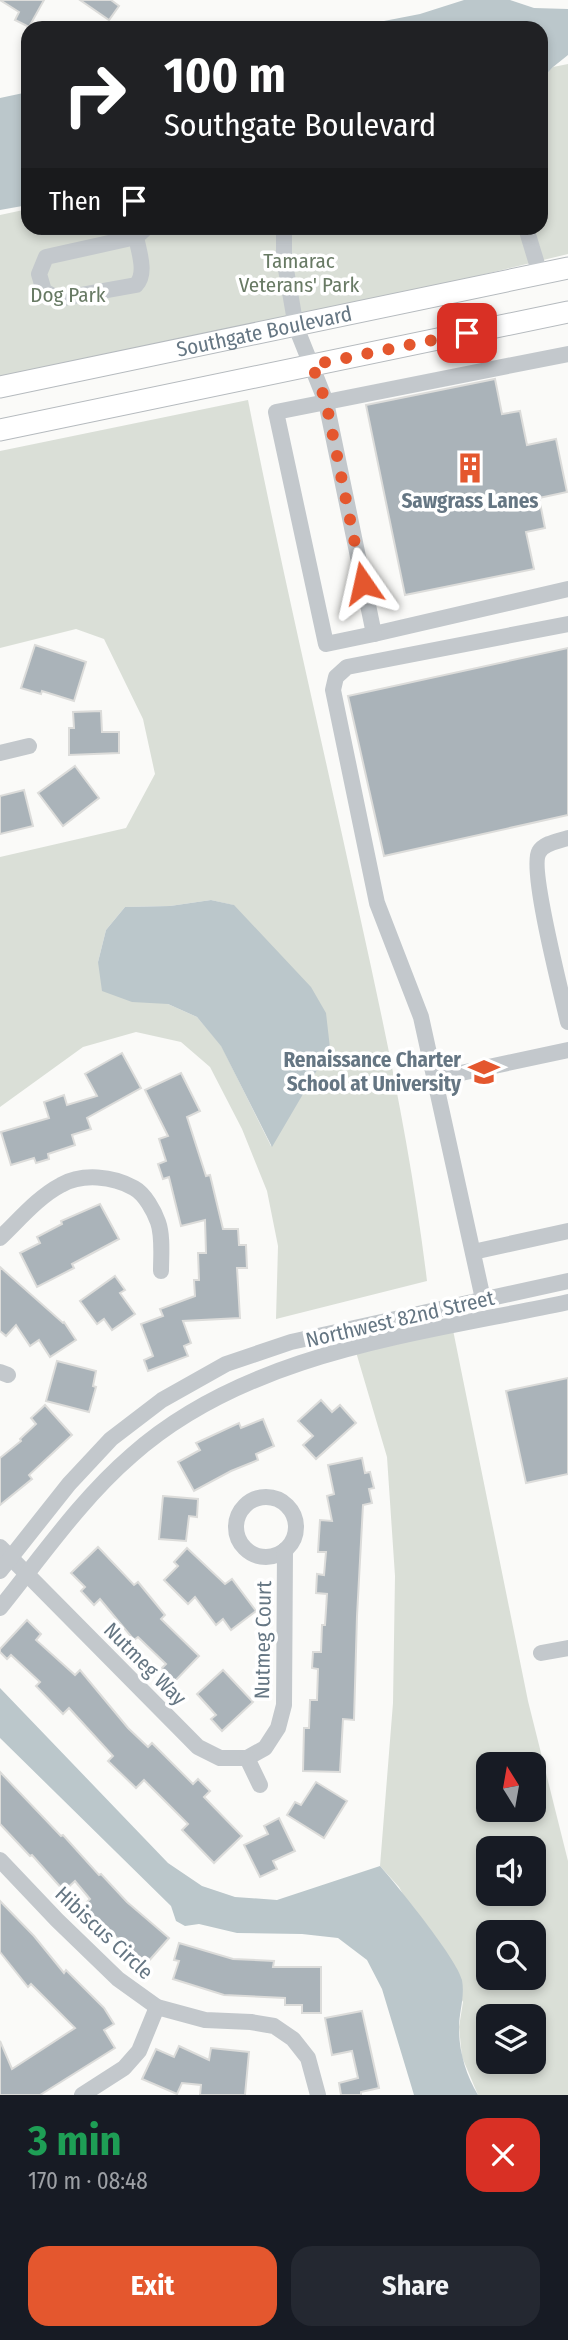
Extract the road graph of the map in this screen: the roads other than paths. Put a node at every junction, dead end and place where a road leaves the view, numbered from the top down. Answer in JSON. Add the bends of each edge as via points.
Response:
{"nodes":[{"id":1,"x":130,"y":235,"type":"edge"},
{"id":2,"x":141,"y":235,"type":"edge"},
{"id":3,"x":284,"y":235,"type":"edge"},
{"id":4,"x":528,"y":235,"type":"edge"},
{"id":5,"x":568,"y":268,"type":"edge"},
{"id":6,"x":540,"y":274,"type":"junction"},
{"id":7,"x":568,"y":312,"type":"edge"},
{"id":8,"x":296,"y":327,"type":"junction"},
{"id":9,"x":568,"y":354,"type":"edge"},
{"id":10,"x":312,"y":365,"type":"junction"},
{"id":11,"x":0,"y":387,"type":"edge"},
{"id":12,"x":326,"y":402,"type":"junction"},
{"id":13,"x":0,"y":429,"type":"edge"},
{"id":14,"x":568,"y":589,"type":"edge"},
{"id":15,"x":568,"y":624,"type":"edge"},
{"id":16,"x":374,"y":634,"type":"junction"},
{"id":17,"x":29,"y":746,"type":"dead end"},
{"id":18,"x":0,"y":753,"type":"edge"},
{"id":19,"x":566,"y":838,"type":"edge"},
{"id":20,"x":568,"y":1022,"type":"edge"},
{"id":21,"x":568,"y":1050,"type":"edge"},
{"id":22,"x":433,"y":1079,"type":"junction"},
{"id":23,"x":568,"y":1231,"type":"edge"},
{"id":24,"x":0,"y":1238,"type":"edge"},
{"id":25,"x":473,"y":1252,"type":"junction"},
{"id":26,"x":161,"y":1271,"type":"dead end"},
{"id":27,"x":568,"y":1281,"type":"edge"},
{"id":28,"x":483,"y":1300,"type":"junction"},
{"id":29,"x":568,"y":1301,"type":"edge"},
{"id":30,"x":285,"y":1550,"type":"dead end"},
{"id":31,"x":3,"y":1558,"type":"edge"},
{"id":32,"x":27,"y":1574,"type":"junction"},
{"id":33,"x":0,"y":1608,"type":"edge"},
{"id":34,"x":568,"y":1648,"type":"edge"},
{"id":35,"x":541,"y":1653,"type":"dead end"},
{"id":36,"x":247,"y":1758,"type":"junction"},
{"id":37,"x":260,"y":1785,"type":"dead end"},
{"id":38,"x":0,"y":1860,"type":"edge"},
{"id":39,"x":156,"y":2007,"type":"junction"},
{"id":40,"x":82,"y":2095,"type":"edge"},
{"id":41,"x":318,"y":2095,"type":"edge"}],
"edges":[{"from":1,"to":2,"type":"street","via":[[46,257],[39,274],[44,291],[58,299],[136,285],[142,274]]},
{"from":3,"to":8,"type":"street"},
{"from":4,"to":6,"type":"street"},
{"from":5,"to":6,"type":"main road","name":"Southgate Boulevard"},
{"from":6,"to":8,"type":"main road","name":"Southgate Boulevard"},
{"from":7,"to":10,"type":"main road","name":"Southgate Boulevard"},
{"from":8,"to":10,"type":"street"},
{"from":8,"to":11,"type":"main road","name":"Southgate Boulevard"},
{"from":9,"to":12,"type":"street"},
{"from":10,"to":12,"type":"street"},
{"from":10,"to":13,"type":"main road","name":"Southgate Boulevard"},
{"from":12,"to":16,"type":"street"},
{"from":12,"to":16,"type":"street","via":[[276,412],[326,644]]},
{"from":14,"to":16,"type":"street"},
{"from":15,"to":22,"type":"street","via":[[347,667],[336,677],[333,690],[377,903],[421,1017]]},
{"from":17,"to":18,"type":"street"},
{"from":19,"to":20,"type":"street","via":[[545,846],[536,860]]},
{"from":21,"to":22,"type":"street"},
{"from":22,"to":25,"type":"street"},
{"from":23,"to":25,"type":"street"},
{"from":24,"to":26,"type":"street","via":[[61,1184],[87,1177],[110,1180],[135,1188],[151,1206],[160,1225]]},
{"from":25,"to":28,"type":"street"},
{"from":27,"to":28,"type":"street","name":"Northwest 82nd Street"},
{"from":28,"to":31,"type":"street","name":"Northwest 82nd Street","via":[[290,1342],[226,1364],[162,1400],[111,1439]]},
{"from":29,"to":32,"type":"street","name":"Northwest 82nd Street","via":[[332,1353],[237,1386],[180,1418],[132,1454],[93,1493]]},
{"from":30,"to":36,"type":"street","name":"Nutmeg Court","via":[[284,1705],[278,1728],[265,1748]]},
{"from":31,"to":32,"type":"street","name":"Nutmeg Way"},
{"from":32,"to":33,"type":"street","name":"Northwest 82nd Street"},
{"from":32,"to":36,"type":"street","name":"Nutmeg Way","via":[[198,1747],[220,1758]]},
{"from":34,"to":35,"type":"street"},
{"from":36,"to":37,"type":"street"},
{"from":38,"to":39,"type":"street","name":"Hibiscus Circle","via":[[118,1979]]},
{"from":39,"to":40,"type":"street","via":[[139,2051],[124,2068]]},
{"from":39,"to":41,"type":"street","name":"Hibiscus Circle","via":[[205,2020],[274,2026],[293,2039],[308,2058]]}]}
